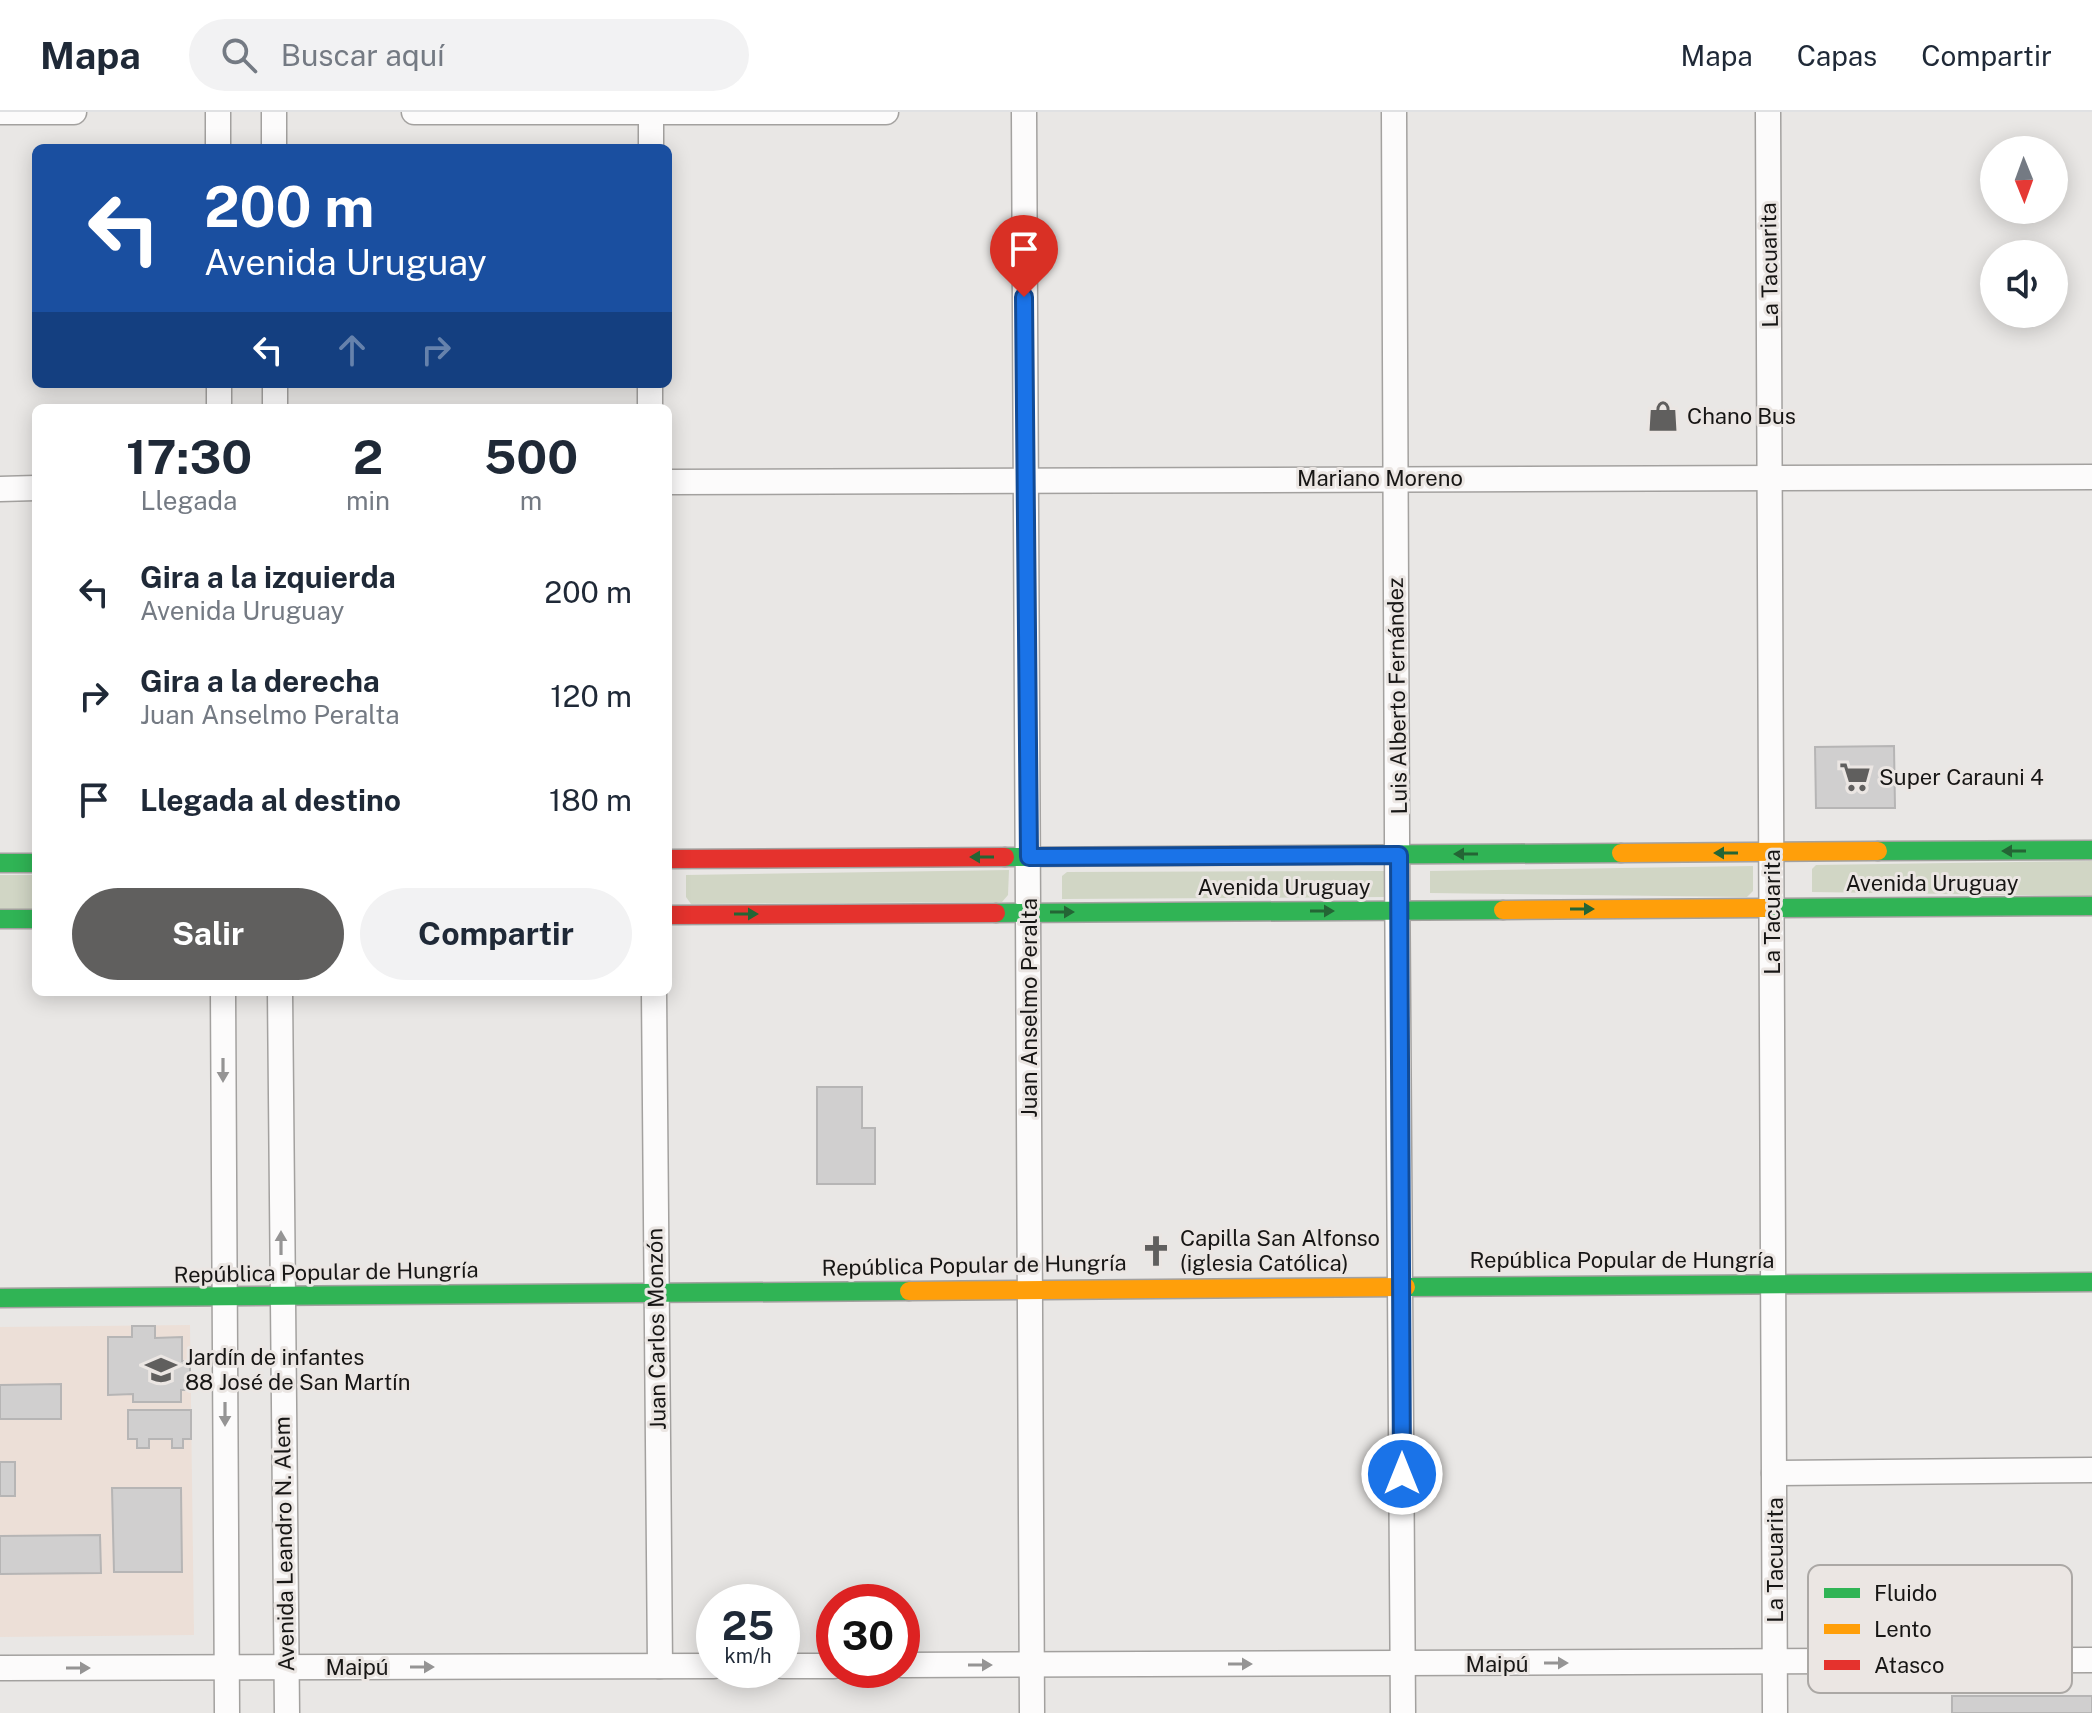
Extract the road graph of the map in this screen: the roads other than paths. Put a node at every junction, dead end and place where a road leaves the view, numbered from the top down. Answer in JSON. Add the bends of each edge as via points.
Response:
{"nodes":[{"id":1,"x":0,"y":112,"type":"edge"},
{"id":2,"x":74,"y":112,"type":"edge"},
{"id":3,"x":218,"y":112,"type":"edge"},
{"id":4,"x":274,"y":112,"type":"edge"},
{"id":5,"x":414,"y":112,"type":"edge"},
{"id":6,"x":886,"y":112,"type":"edge"},
{"id":7,"x":1024,"y":112,"type":"edge"},
{"id":8,"x":1394,"y":112,"type":"edge"},
{"id":9,"x":1768,"y":112,"type":"edge"},
{"id":10,"x":651,"y":113,"type":"edge"},
{"id":11,"x":218,"y":144,"type":"edge"},
{"id":12,"x":274,"y":144,"type":"edge"},
{"id":13,"x":651,"y":144,"type":"edge"},
{"id":14,"x":1771,"y":477,"type":"junction"},
{"id":15,"x":2092,"y":477,"type":"edge"},
{"id":16,"x":1393,"y":478,"type":"junction"},
{"id":17,"x":672,"y":482,"type":"edge"},
{"id":18,"x":1024,"y":482,"type":"junction"},
{"id":19,"x":32,"y":488,"type":"edge"},
{"id":20,"x":0,"y":489,"type":"edge"},
{"id":21,"x":2092,"y":850,"type":"edge"},
{"id":22,"x":1771,"y":853,"type":"junction"},
{"id":23,"x":1399,"y":855,"type":"junction"},
{"id":24,"x":1029,"y":857,"type":"junction"},
{"id":25,"x":672,"y":859,"type":"edge"},
{"id":26,"x":0,"y":863,"type":"edge"},
{"id":27,"x":32,"y":863,"type":"edge"},
{"id":28,"x":2092,"y":906,"type":"edge"},
{"id":29,"x":1772,"y":908,"type":"junction"},
{"id":30,"x":1400,"y":910,"type":"junction"},
{"id":31,"x":1029,"y":913,"type":"junction"},
{"id":32,"x":672,"y":915,"type":"edge"},
{"id":33,"x":0,"y":919,"type":"edge"},
{"id":34,"x":32,"y":919,"type":"edge"},
{"id":35,"x":223,"y":996,"type":"edge"},
{"id":36,"x":280,"y":996,"type":"edge"},
{"id":37,"x":654,"y":996,"type":"edge"},
{"id":38,"x":2092,"y":1282,"type":"edge"},
{"id":39,"x":1773,"y":1283,"type":"junction"},
{"id":40,"x":1400,"y":1285,"type":"junction"},
{"id":41,"x":1030,"y":1289,"type":"junction"},
{"id":42,"x":655,"y":1293,"type":"junction"},
{"id":43,"x":281,"y":1296,"type":"junction"},
{"id":44,"x":224,"y":1297,"type":"junction"},
{"id":45,"x":0,"y":1298,"type":"edge"},
{"id":46,"x":2092,"y":1470,"type":"edge"},
{"id":47,"x":1774,"y":1473,"type":"junction"},
{"id":48,"x":2072,"y":1660,"type":"edge"},
{"id":49,"x":2092,"y":1660,"type":"edge"},
{"id":50,"x":1775,"y":1663,"type":"junction"},
{"id":51,"x":1808,"y":1663,"type":"edge"},
{"id":52,"x":1403,"y":1664,"type":"junction"},
{"id":53,"x":920,"y":1665,"type":"edge"},
{"id":54,"x":1031,"y":1665,"type":"junction"},
{"id":55,"x":660,"y":1666,"type":"junction"},
{"id":56,"x":696,"y":1666,"type":"edge"},
{"id":57,"x":0,"y":1668,"type":"edge"},
{"id":58,"x":226,"y":1668,"type":"junction"},
{"id":59,"x":286,"y":1668,"type":"junction"},
{"id":60,"x":227,"y":1713,"type":"edge"},
{"id":61,"x":287,"y":1713,"type":"edge"},
{"id":62,"x":1032,"y":1713,"type":"edge"},
{"id":63,"x":1403,"y":1713,"type":"edge"},
{"id":64,"x":1775,"y":1713,"type":"edge"}],
"edges":[{"from":1,"to":2,"type":"street"},
{"from":3,"to":11,"type":"street"},
{"from":4,"to":12,"type":"street"},
{"from":5,"to":10,"type":"street"},
{"from":6,"to":10,"type":"street"},
{"from":7,"to":18,"type":"street","name":"Juan Anselmo Peralta"},
{"from":8,"to":16,"type":"street","name":"Luis Alberto Fernández"},
{"from":9,"to":14,"type":"street","name":"La Tacuarita"},
{"from":10,"to":13,"type":"street"},
{"from":14,"to":15,"type":"street","name":"Mariano Moreno"},
{"from":14,"to":16,"type":"street","name":"Mariano Moreno"},
{"from":14,"to":22,"type":"street","name":"La Tacuarita"},
{"from":16,"to":18,"type":"street","name":"Mariano Moreno"},
{"from":16,"to":23,"type":"street","name":"Luis Alberto Fernández"},
{"from":17,"to":18,"type":"street","name":"Mariano Moreno"},
{"from":18,"to":24,"type":"street","name":"Juan Anselmo Peralta"},
{"from":19,"to":20,"type":"street"},
{"from":21,"to":22,"type":"street","name":"Avenida Uruguay","one_way":true},
{"from":22,"to":23,"type":"street","name":"Avenida Uruguay","one_way":true},
{"from":22,"to":29,"type":"street","name":"La Tacuarita"},
{"from":23,"to":24,"type":"street","name":"Avenida Uruguay"},
{"from":23,"to":30,"type":"street","name":"Luis Alberto Fernández"},
{"from":24,"to":25,"type":"street","name":"Avenida Uruguay","one_way":true},
{"from":24,"to":31,"type":"street","name":"Juan Anselmo Peralta"},
{"from":26,"to":27,"type":"street"},
{"from":28,"to":29,"type":"street","name":"Avenida Uruguay"},
{"from":30,"to":29,"type":"street","name":"Avenida Uruguay","one_way":true},
{"from":29,"to":39,"type":"street","name":"La Tacuarita"},
{"from":31,"to":30,"type":"street","name":"Avenida Uruguay","one_way":true},
{"from":30,"to":40,"type":"street","name":"Luis Alberto Fernández"},
{"from":32,"to":31,"type":"street","name":"Avenida Uruguay","one_way":true},
{"from":31,"to":41,"type":"street","name":"Juan Anselmo Peralta"},
{"from":33,"to":34,"type":"street"},
{"from":35,"to":44,"type":"street","one_way":true},
{"from":43,"to":36,"type":"street","name":"Avenida Leandro N. Alem","one_way":true},
{"from":37,"to":42,"type":"street","name":"Juan Carlos Monzón"},
{"from":38,"to":39,"type":"street","name":"República Popular de Hungría"},
{"from":39,"to":40,"type":"street","name":"República Popular de Hungría"},
{"from":39,"to":47,"type":"street","name":"La Tacuarita"},
{"from":40,"to":41,"type":"street","name":"República Popular de Hungría"},
{"from":40,"to":52,"type":"street","name":"Luis Alberto Fernández"},
{"from":41,"to":42,"type":"street","name":"República Popular de Hungría"},
{"from":41,"to":54,"type":"street","name":"Juan Anselmo Peralta"},
{"from":42,"to":43,"type":"street","name":"República Popular de Hungría"},
{"from":42,"to":55,"type":"street","name":"Juan Carlos Monzón"},
{"from":43,"to":44,"type":"street","name":"República Popular de Hungría"},
{"from":43,"to":59,"type":"street","name":"Avenida Leandro N. Alem"},
{"from":44,"to":45,"type":"street","name":"República Popular de Hungría"},
{"from":44,"to":58,"type":"street","one_way":true},
{"from":46,"to":47,"type":"street"},
{"from":47,"to":50,"type":"street","name":"La Tacuarita"},
{"from":48,"to":49,"type":"street","name":"Maipú"},
{"from":50,"to":51,"type":"street","name":"Maipú"},
{"from":52,"to":50,"type":"street","name":"Maipú","one_way":true},
{"from":50,"to":64,"type":"street","name":"La Tacuarita"},
{"from":54,"to":52,"type":"street","name":"Maipú","one_way":true},
{"from":52,"to":63,"type":"street","name":"Luis Alberto Fernández"},
{"from":53,"to":54,"type":"street","name":"Maipú","one_way":true},
{"from":54,"to":62,"type":"street","name":"Juan Anselmo Peralta"},
{"from":55,"to":56,"type":"street","name":"Maipú"},
{"from":59,"to":55,"type":"street","name":"Maipú","one_way":true},
{"from":57,"to":58,"type":"street","name":"Maipú","one_way":true},
{"from":58,"to":59,"type":"street","name":"Maipú"},
{"from":58,"to":60,"type":"street"},
{"from":59,"to":61,"type":"street","name":"Avenida Leandro N. Alem"}]}
